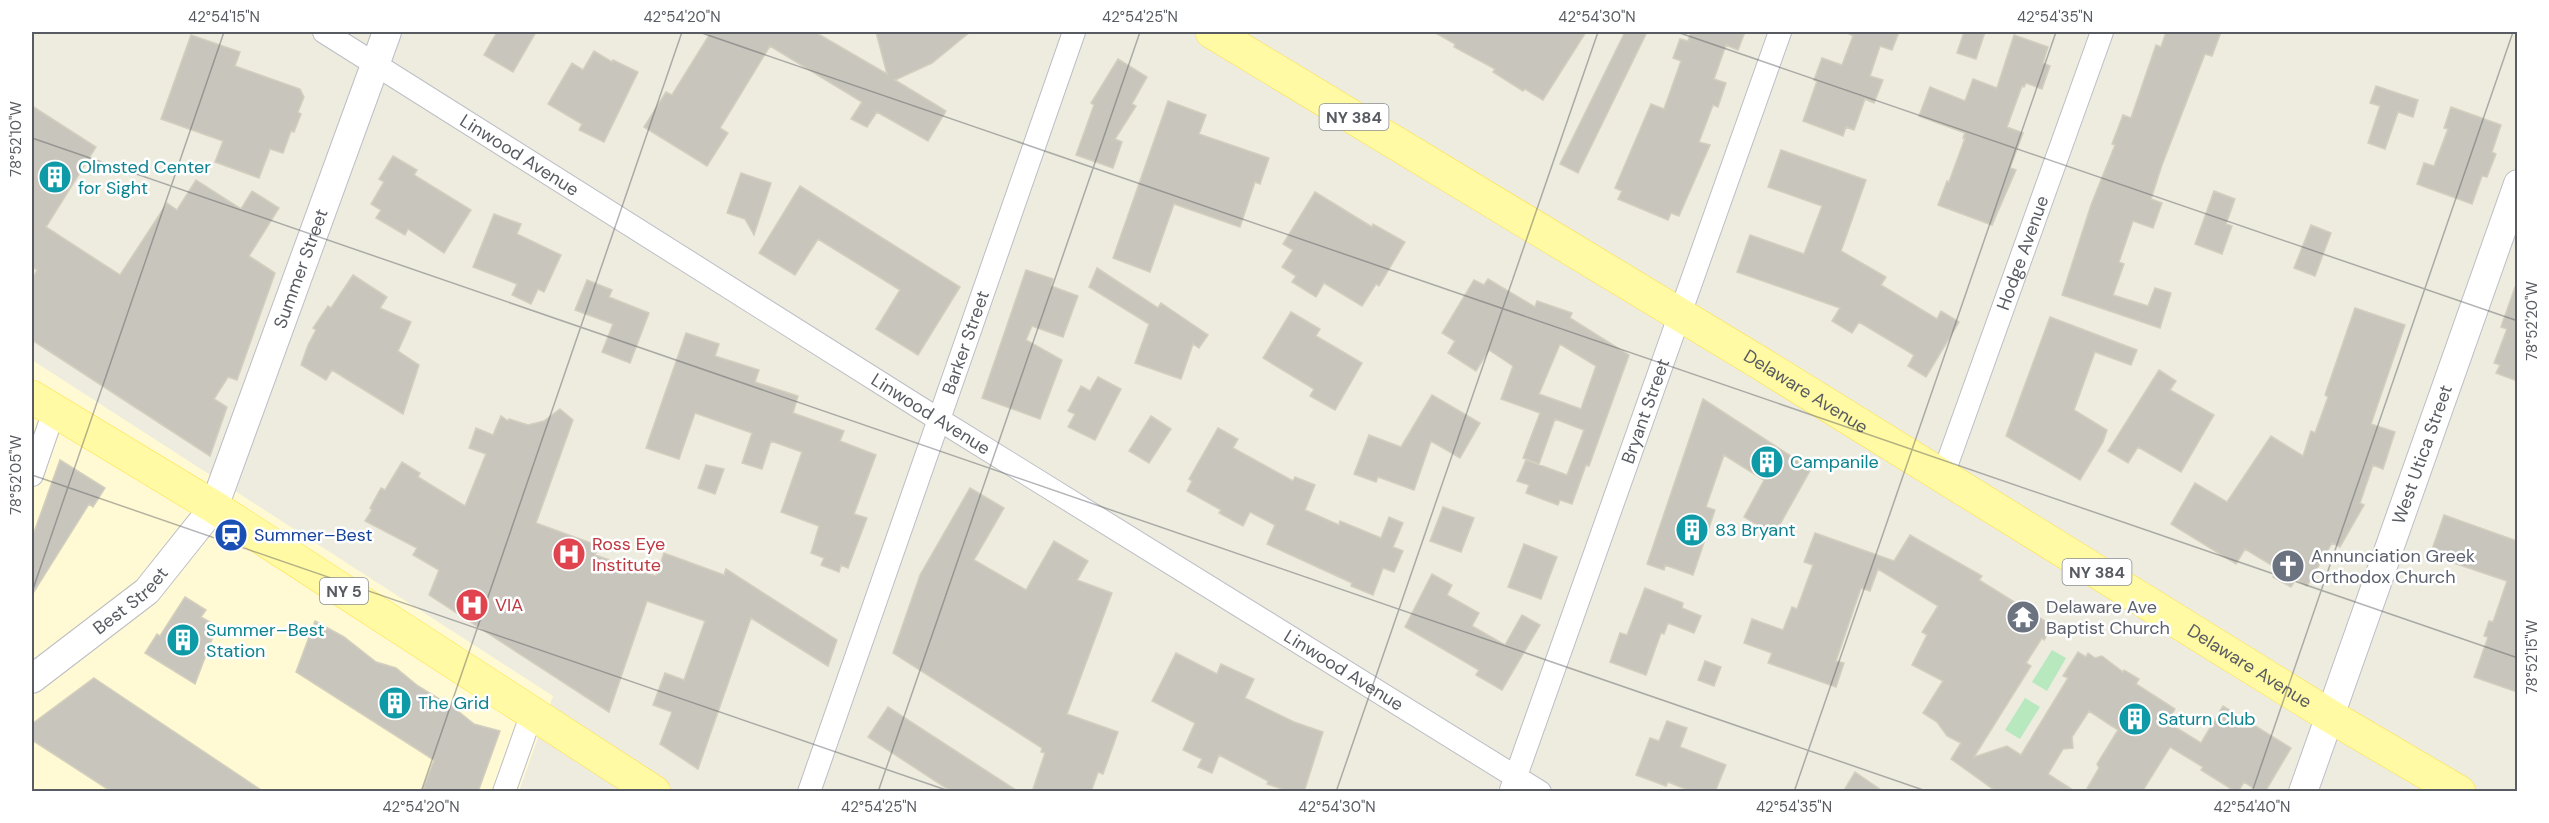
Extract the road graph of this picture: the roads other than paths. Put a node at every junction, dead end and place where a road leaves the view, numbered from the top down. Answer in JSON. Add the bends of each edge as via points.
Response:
{"nodes":[{"id":1,"x":324,"y":32,"type":"edge"},
{"id":2,"x":387,"y":32,"type":"edge"},
{"id":3,"x":1074,"y":32,"type":"edge"},
{"id":4,"x":1212,"y":32,"type":"edge"},
{"id":5,"x":1780,"y":32,"type":"edge"},
{"id":6,"x":2102,"y":32,"type":"edge"},
{"id":7,"x":375,"y":64,"type":"junction"},
{"id":8,"x":2517,"y":184,"type":"edge"},
{"id":9,"x":1680,"y":314,"type":"junction"},
{"id":10,"x":43,"y":404,"type":"edge"},
{"id":11,"x":939,"y":419,"type":"junction"},
{"id":12,"x":32,"y":475,"type":"edge"},
{"id":13,"x":1943,"y":475,"type":"junction"},
{"id":14,"x":214,"y":507,"type":"junction"},
{"id":15,"x":32,"y":679,"type":"edge"},
{"id":16,"x":532,"y":713,"type":"junction"},
{"id":17,"x":2330,"y":716,"type":"junction"},
{"id":18,"x":1513,"y":784,"type":"edge"},
{"id":19,"x":504,"y":792,"type":"edge"},
{"id":20,"x":654,"y":792,"type":"edge"},
{"id":21,"x":809,"y":792,"type":"edge"},
{"id":22,"x":1540,"y":792,"type":"edge"},
{"id":23,"x":2304,"y":792,"type":"edge"},
{"id":24,"x":2459,"y":792,"type":"edge"}],
"edges":[{"from":1,"to":7,"type":"street","name":"Linwood Avenue"},
{"from":2,"to":7,"type":"street","name":"Summer Street"},
{"from":3,"to":11,"type":"street","name":"Barker Street"},
{"from":4,"to":9,"type":"main road","name":"Delaware Avenue","number":"NY 384"},
{"from":5,"to":9,"type":"street","name":"Bryant Street"},
{"from":6,"to":13,"type":"street","name":"Hodge Avenue"},
{"from":7,"to":11,"type":"street","name":"Linwood Avenue"},
{"from":7,"to":14,"type":"street","name":"Summer Street"},
{"from":8,"to":17,"type":"street","name":"West Utica Street"},
{"from":9,"to":13,"type":"main road","name":"Delaware Avenue","number":"NY 384"},
{"from":9,"to":18,"type":"street","name":"Bryant Street"},
{"from":10,"to":12,"type":"street"},
{"from":10,"to":14,"type":"main road","number":"NY 5"},
{"from":11,"to":18,"type":"street","name":"Linwood Avenue"},
{"from":11,"to":21,"type":"street","name":"Barker Street"},
{"from":13,"to":17,"type":"main road","name":"Delaware Avenue","number":"NY 384"},
{"from":14,"to":15,"type":"street","name":"Best Street","via":[[147,591]]},
{"from":14,"to":16,"type":"main road","number":"NY 5"},
{"from":16,"to":19,"type":"street"},
{"from":16,"to":20,"type":"main road","number":"NY 5"},
{"from":17,"to":23,"type":"street","name":"West Utica Street"},
{"from":17,"to":24,"type":"main road","name":"Delaware Avenue","number":"NY 384"},
{"from":18,"to":22,"type":"street","name":"Linwood Avenue"}]}
